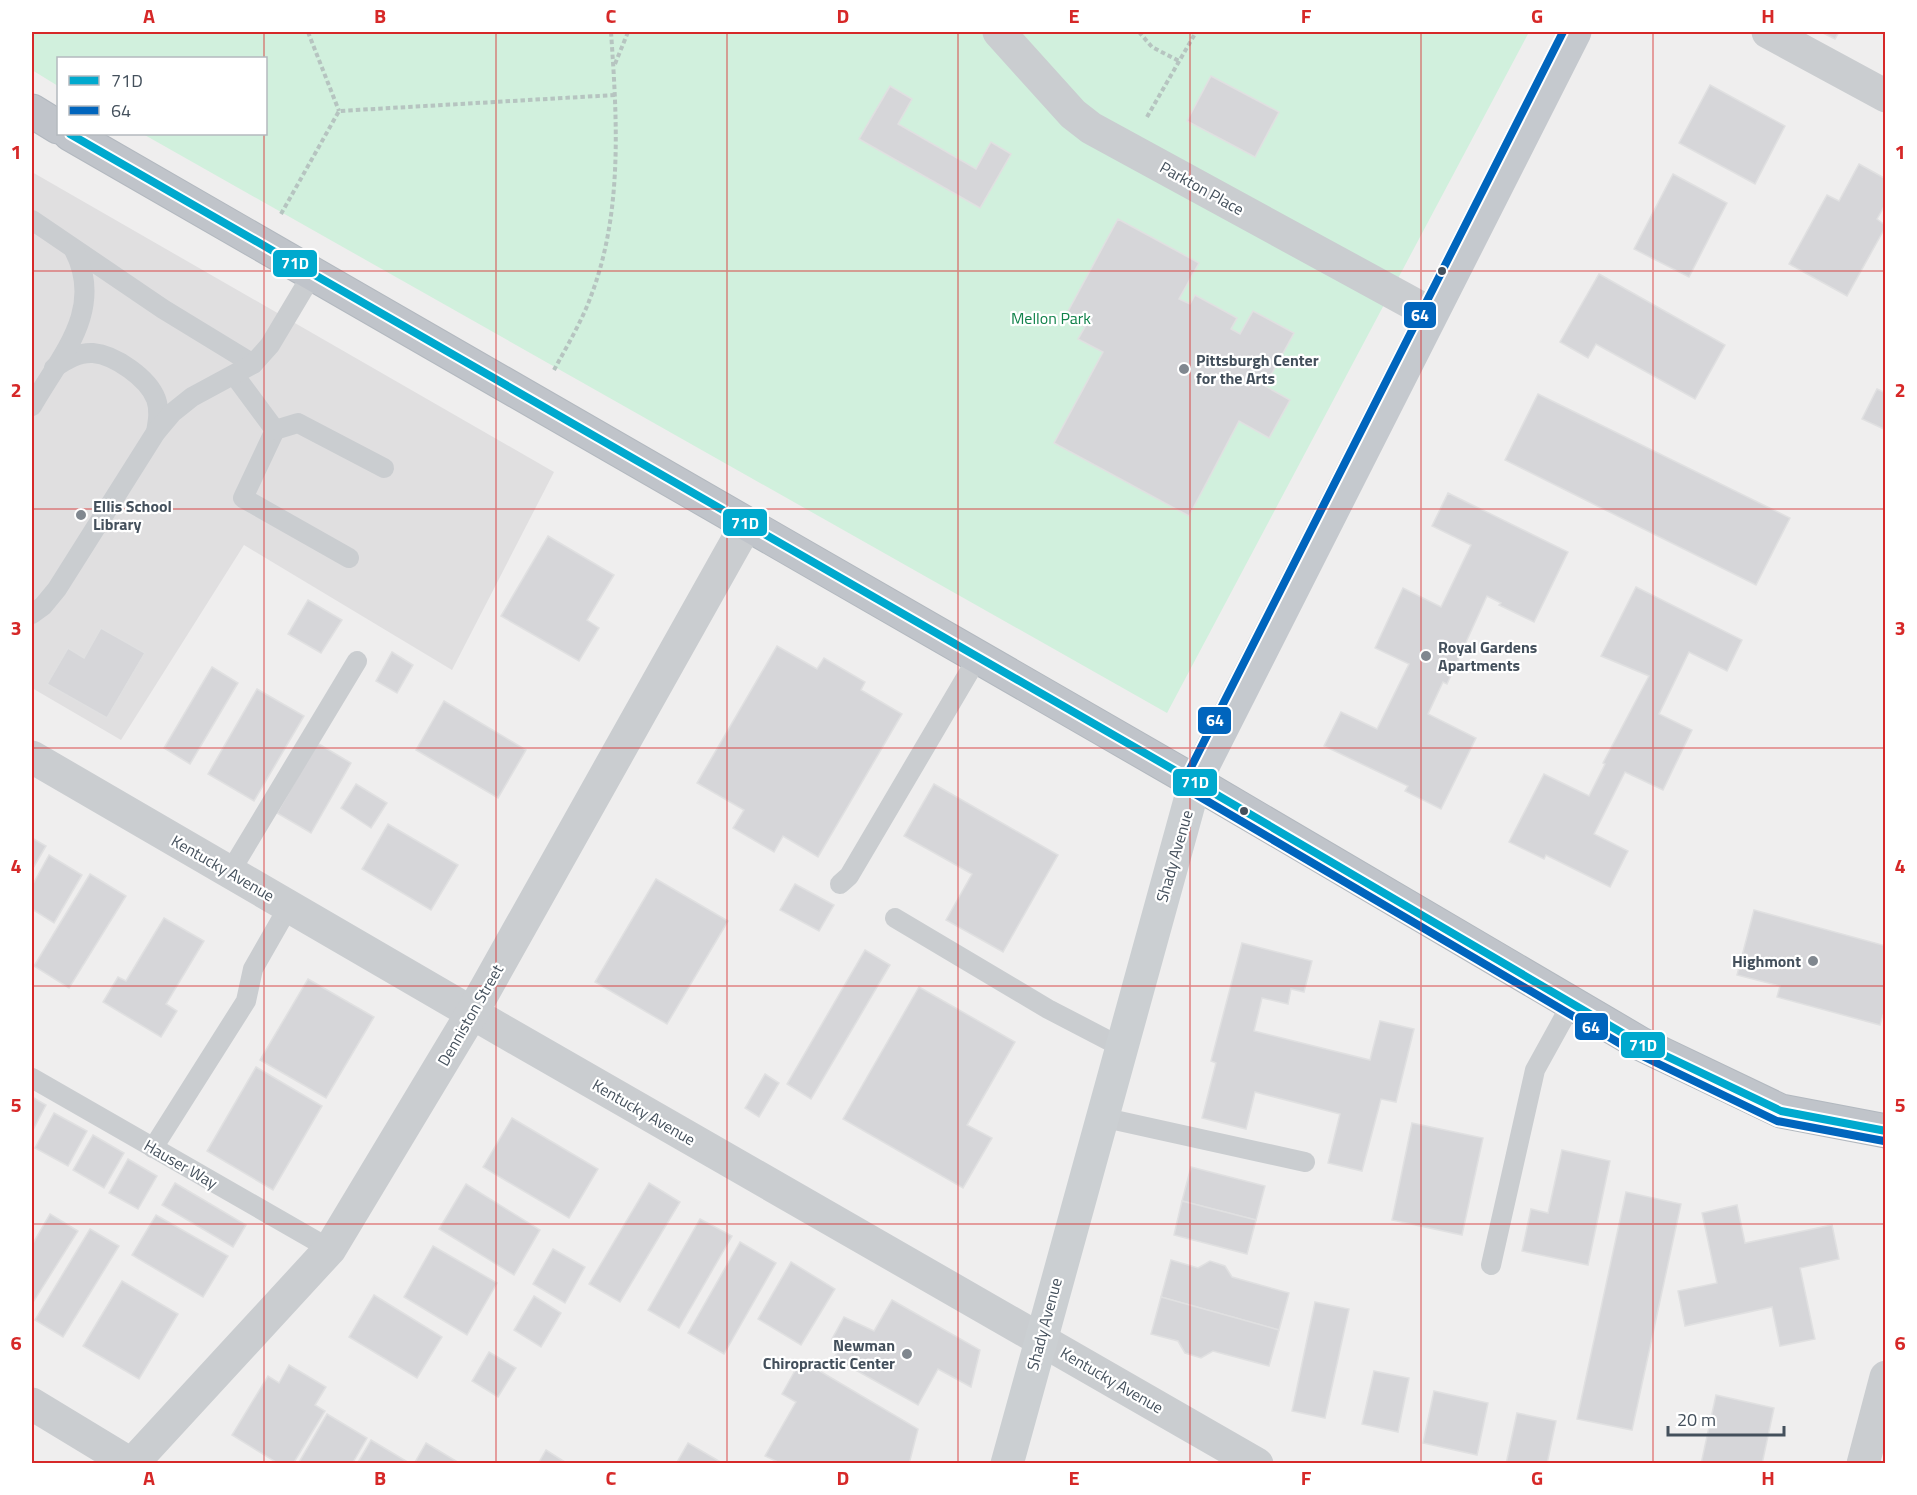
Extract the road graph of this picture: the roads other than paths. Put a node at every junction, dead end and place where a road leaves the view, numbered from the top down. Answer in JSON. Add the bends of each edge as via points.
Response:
{"nodes":[{"id":1,"x":999,"y":32,"type":"edge"},
{"id":2,"x":1575,"y":32,"type":"edge"},
{"id":3,"x":1768,"y":32,"type":"edge"},
{"id":4,"x":1886,"y":96,"type":"edge"},
{"id":5,"x":32,"y":111,"type":"edge"},
{"id":6,"x":57,"y":126,"type":"edge"},
{"id":7,"x":72,"y":135,"type":"edge"},
{"id":8,"x":32,"y":220,"type":"edge"},
{"id":9,"x":74,"y":250,"type":"junction"},
{"id":10,"x":313,"y":273,"type":"junction"},
{"id":11,"x":1430,"y":312,"type":"junction"},
{"id":12,"x":253,"y":364,"type":"junction"},
{"id":13,"x":53,"y":369,"type":"junction"},
{"id":14,"x":235,"y":376,"type":"junction"},
{"id":15,"x":32,"y":406,"type":"edge"},
{"id":16,"x":275,"y":430,"type":"junction"},
{"id":17,"x":156,"y":432,"type":"junction"},
{"id":18,"x":384,"y":468,"type":"dead end"},
{"id":19,"x":747,"y":523,"type":"junction"},
{"id":20,"x":348,"y":558,"type":"dead end"},
{"id":21,"x":32,"y":614,"type":"edge"},
{"id":22,"x":978,"y":657,"type":"junction"},
{"id":23,"x":357,"y":661,"type":"dead end"},
{"id":24,"x":32,"y":757,"type":"edge"},
{"id":25,"x":1195,"y":782,"type":"junction"},
{"id":26,"x":230,"y":872,"type":"junction"},
{"id":27,"x":840,"y":884,"type":"dead end"},
{"id":28,"x":289,"y":906,"type":"junction"},
{"id":29,"x":895,"y":918,"type":"dead end"},
{"id":30,"x":1572,"y":1003,"type":"junction"},
{"id":31,"x":472,"y":1013,"type":"junction"},
{"id":32,"x":1121,"y":1047,"type":"junction"},
{"id":33,"x":32,"y":1078,"type":"edge"},
{"id":34,"x":1101,"y":1117,"type":"junction"},
{"id":35,"x":1886,"y":1131,"type":"edge"},
{"id":36,"x":153,"y":1148,"type":"junction"},
{"id":37,"x":1305,"y":1162,"type":"dead end"},
{"id":38,"x":330,"y":1249,"type":"junction"},
{"id":39,"x":1491,"y":1265,"type":"dead end"},
{"id":40,"x":1040,"y":1339,"type":"junction"},
{"id":41,"x":1886,"y":1377,"type":"edge"},
{"id":42,"x":32,"y":1404,"type":"edge"},
{"id":43,"x":132,"y":1464,"type":"edge"},
{"id":44,"x":1007,"y":1464,"type":"edge"},
{"id":45,"x":1257,"y":1464,"type":"edge"},
{"id":46,"x":1863,"y":1464,"type":"edge"}],
"edges":[{"from":1,"to":11,"type":"street","name":"Parkton Place","via":[[1073,114],[1128,149]]},
{"from":2,"to":11,"type":"main road","name":"Shady Avenue"},
{"from":3,"to":4,"type":"street"},
{"from":5,"to":6,"type":"highway"},
{"from":7,"to":10,"type":"highway"},
{"from":8,"to":9,"type":"lane"},
{"from":9,"to":12,"type":"lane"},
{"from":9,"to":13,"type":"lane","via":[[82,266],[86,301],[78,328]]},
{"from":10,"to":12,"type":"lane","via":[[270,345]]},
{"from":10,"to":19,"type":"highway"},
{"from":11,"to":25,"type":"main road","name":"Shady Avenue"},
{"from":12,"to":14,"type":"lane"},
{"from":13,"to":15,"type":"lane"},
{"from":13,"to":17,"type":"lane","via":[[70,358],[93,353],[110,358],[147,384],[156,399]]},
{"from":14,"to":16,"type":"lane"},
{"from":14,"to":17,"type":"lane","via":[[192,397]]},
{"from":16,"to":18,"type":"lane","via":[[298,423]]},
{"from":16,"to":20,"type":"lane","via":[[243,498]]},
{"from":17,"to":21,"type":"lane","via":[[57,588]]},
{"from":19,"to":22,"type":"highway"},
{"from":19,"to":31,"type":"street","name":"Denniston Street"},
{"from":22,"to":25,"type":"highway"},
{"from":22,"to":27,"type":"lane","via":[[849,876]]},
{"from":23,"to":26,"type":"lane"},
{"from":24,"to":26,"type":"street","name":"Kentucky Avenue"},
{"from":25,"to":30,"type":"highway"},
{"from":25,"to":32,"type":"main road","name":"Shady Avenue"},
{"from":26,"to":28,"type":"street","name":"Kentucky Avenue"},
{"from":28,"to":31,"type":"street","name":"Kentucky Avenue"},
{"from":28,"to":36,"type":"lane","via":[[253,969],[246,1001]]},
{"from":29,"to":32,"type":"lane","via":[[1048,1009]]},
{"from":30,"to":35,"type":"highway","via":[[1641,1044],[1781,1111]]},
{"from":30,"to":39,"type":"lane","via":[[1535,1070]]},
{"from":31,"to":38,"type":"street","name":"Denniston Street"},
{"from":31,"to":40,"type":"street","name":"Kentucky Avenue"},
{"from":32,"to":34,"type":"main road","name":"Shady Avenue"},
{"from":33,"to":36,"type":"lane","name":"Hauser Way"},
{"from":34,"to":37,"type":"lane"},
{"from":34,"to":40,"type":"main road","name":"Shady Avenue"},
{"from":36,"to":38,"type":"lane","name":"Hauser Way"},
{"from":38,"to":43,"type":"street","name":"Denniston Street"},
{"from":40,"to":44,"type":"main road","name":"Shady Avenue"},
{"from":40,"to":45,"type":"street","name":"Kentucky Avenue"},
{"from":41,"to":46,"type":"street"},
{"from":42,"to":43,"type":"street"}]}
